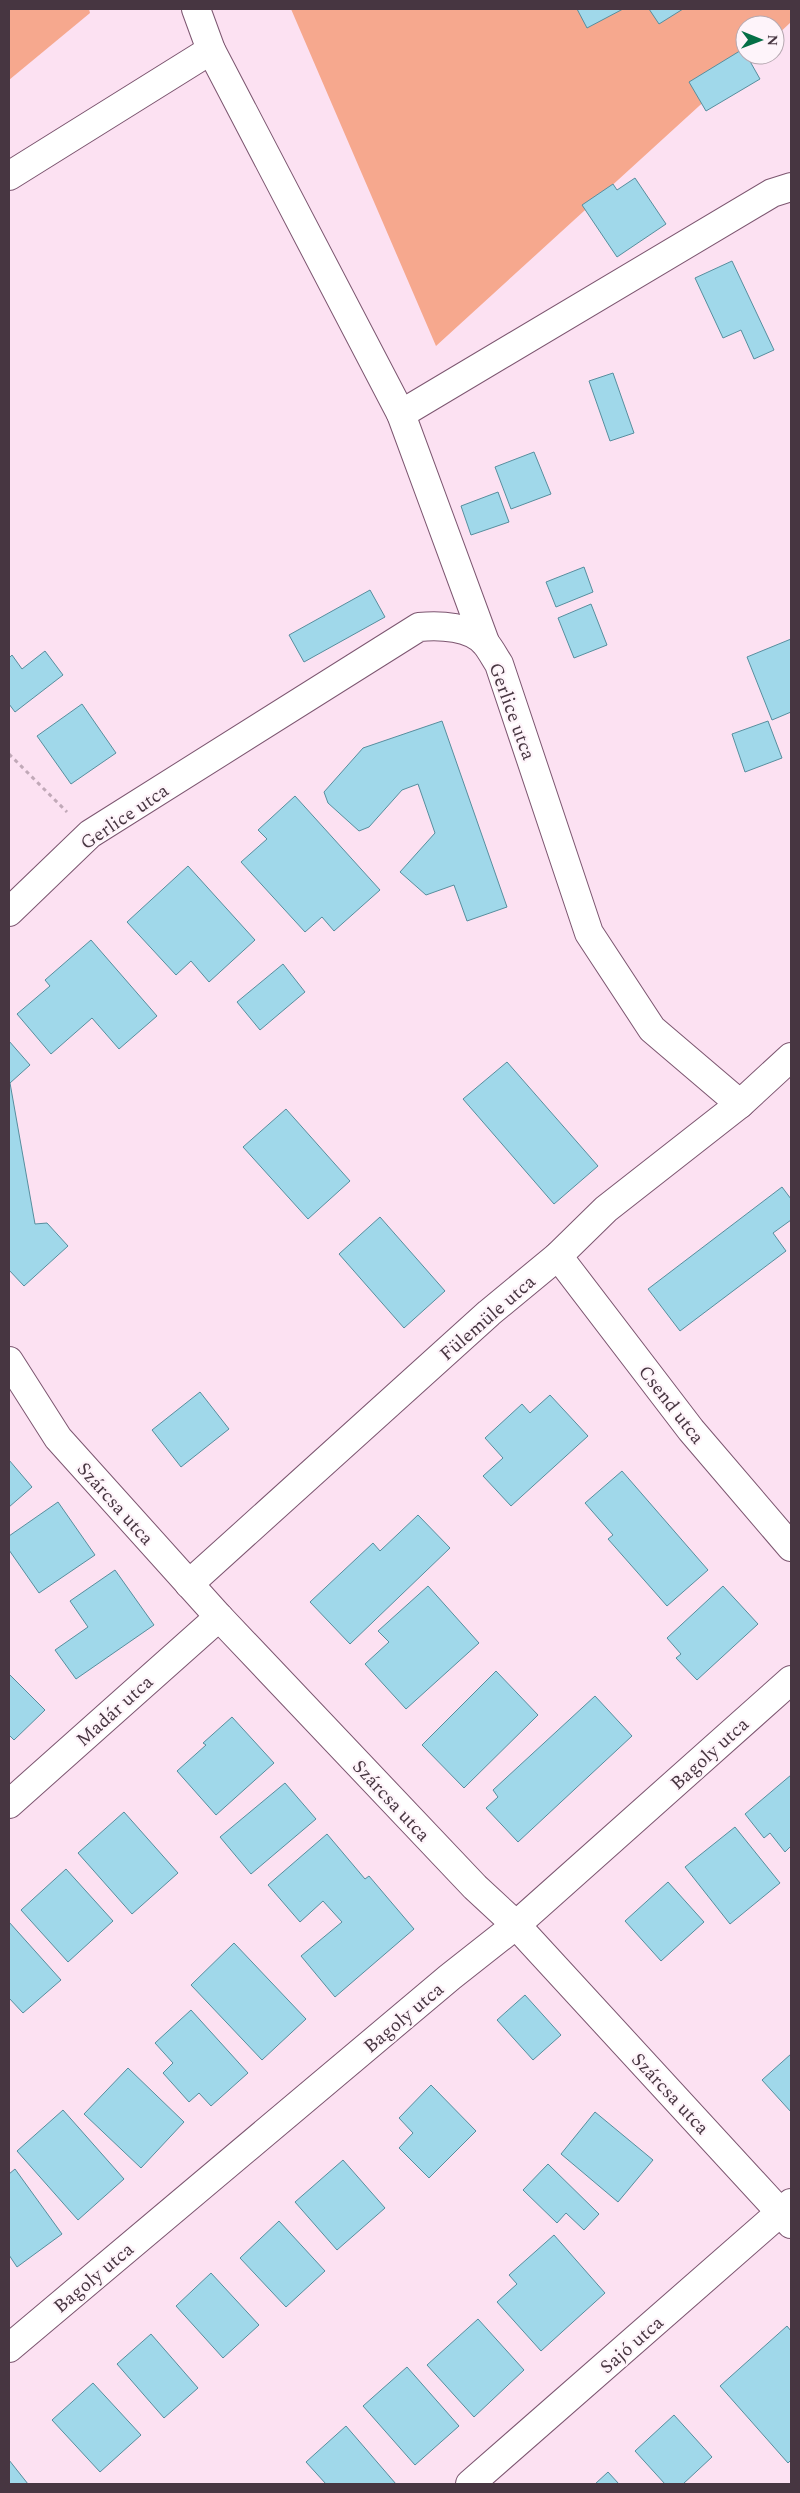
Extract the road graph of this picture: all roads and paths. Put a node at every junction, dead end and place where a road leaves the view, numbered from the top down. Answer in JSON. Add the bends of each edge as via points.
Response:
{"nodes":[{"id":1,"x":196,"y":9,"type":"edge"},
{"id":2,"x":211,"y":50,"type":"junction"},
{"id":3,"x":9,"y":176,"type":"edge"},
{"id":4,"x":791,"y":188,"type":"edge"},
{"id":5,"x":401,"y":414,"type":"junction"},
{"id":6,"x":485,"y":642,"type":"junction"},
{"id":7,"x":9,"y":754,"type":"edge"},
{"id":8,"x":90,"y":834,"type":"junction"},
{"id":9,"x":9,"y":912,"type":"edge"},
{"id":10,"x":791,"y":1057,"type":"edge"},
{"id":11,"x":740,"y":1104,"type":"junction"},
{"id":12,"x":558,"y":1256,"type":"junction"},
{"id":13,"x":9,"y":1361,"type":"edge"},
{"id":14,"x":791,"y":1547,"type":"edge"},
{"id":15,"x":189,"y":1584,"type":"junction"},
{"id":16,"x":219,"y":1617,"type":"junction"},
{"id":17,"x":791,"y":1680,"type":"edge"},
{"id":18,"x":9,"y":1804,"type":"edge"},
{"id":19,"x":516,"y":1925,"type":"junction"},
{"id":20,"x":788,"y":2213,"type":"edge"},
{"id":21,"x":9,"y":2348,"type":"edge"},
{"id":22,"x":470,"y":2484,"type":"edge"}],
"edges":[{"from":1,"to":2,"type":"street"},
{"from":2,"to":3,"type":"street"},
{"from":2,"to":5,"type":"street"},
{"from":4,"to":5,"type":"street","via":[[772,193]]},
{"from":5,"to":6,"type":"street"},
{"from":6,"to":8,"type":"street","name":"Gerlice utca","via":[[463,630],[441,625],[419,627]]},
{"from":6,"to":11,"type":"street","name":"Gerlice utca","via":[[499,664],[589,933],[652,1029]]},
{"from":7,"to":8,"type":"path"},
{"from":8,"to":9,"type":"street","name":"Gerlice utca"},
{"from":10,"to":11,"type":"street","name":"Fülemüle utca"},
{"from":11,"to":12,"type":"street","name":"Fülemüle utca","via":[[606,1210]]},
{"from":12,"to":14,"type":"street","name":"Csend utca","via":[[691,1430]]},
{"from":12,"to":15,"type":"street","name":"Fülemüle utca","via":[[489,1313]]},
{"from":13,"to":15,"type":"street","name":"Szárcsa utca","via":[[58,1438]]},
{"from":15,"to":16,"type":"street","name":"Szárcsa utca"},
{"from":16,"to":18,"type":"street","name":"Madár utca"},
{"from":16,"to":19,"type":"street","name":"Szárcsa utca","via":[[475,1887]]},
{"from":17,"to":19,"type":"street","name":"Bagoly utca"},
{"from":19,"to":20,"type":"street","name":"Szárcsa utca"},
{"from":19,"to":21,"type":"street","name":"Bagoly utca"},
{"from":20,"to":22,"type":"street","name":"Sajó utca"}]}
